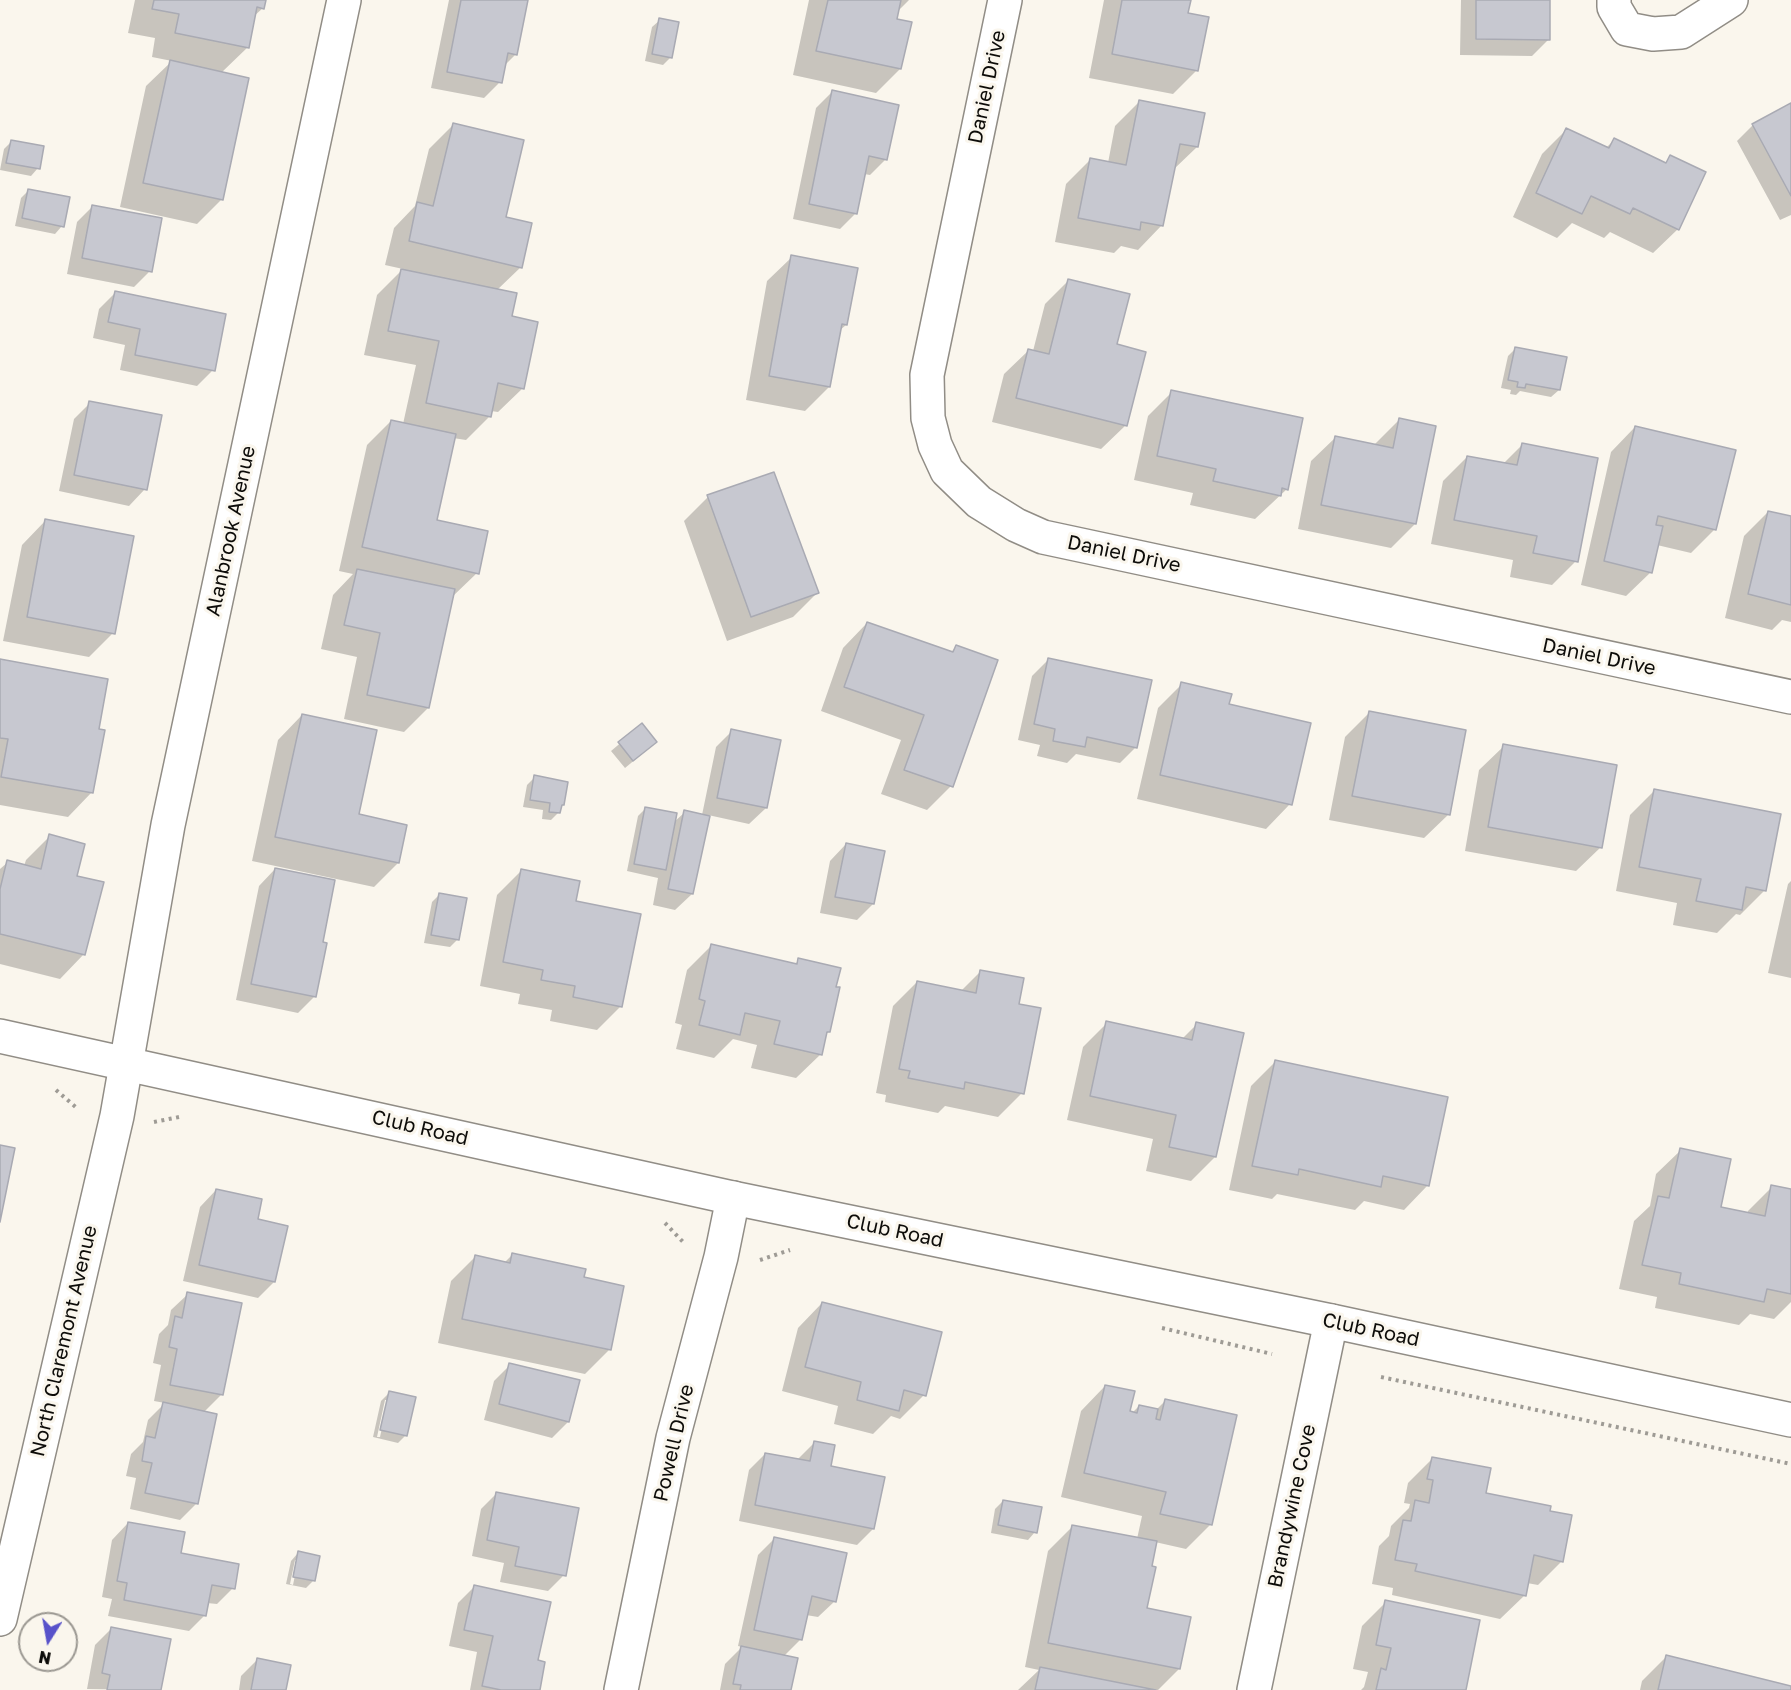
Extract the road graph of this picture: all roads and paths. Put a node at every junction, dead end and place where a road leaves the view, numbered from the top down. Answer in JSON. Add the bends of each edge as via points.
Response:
{"nodes":[{"id":1,"x":344,"y":0,"type":"edge"},
{"id":2,"x":1005,"y":0,"type":"edge"},
{"id":3,"x":1614,"y":0,"type":"edge"},
{"id":4,"x":1731,"y":0,"type":"edge"},
{"id":5,"x":1791,"y":698,"type":"edge"},
{"id":6,"x":0,"y":1036,"type":"edge"},
{"id":7,"x":128,"y":1063,"type":"junction"},
{"id":8,"x":54,"y":1088,"type":"dead end"},
{"id":9,"x":78,"y":1109,"type":"dead end"},
{"id":10,"x":733,"y":1198,"type":"junction"},
{"id":11,"x":1331,"y":1321,"type":"junction"},
{"id":12,"x":1381,"y":1377,"type":"dead end"},
{"id":13,"x":1791,"y":1420,"type":"edge"},
{"id":14,"x":1791,"y":1464,"type":"edge"},
{"id":15,"x":0,"y":1619,"type":"edge"},
{"id":16,"x":621,"y":1690,"type":"edge"},
{"id":17,"x":1254,"y":1690,"type":"edge"}],
"edges":[{"from":1,"to":7,"type":"street","name":"Alanbrook Avenue","via":[[168,825]]},
{"from":2,"to":5,"type":"street","name":"Daniel Drive","via":[[927,375],[928,418],[935,445],[947,471],[979,502],[1043,537]]},
{"from":3,"to":4,"type":"street","via":[[1628,30],[1653,34],[1681,32]]},
{"from":6,"to":7,"type":"street","name":"Club Road"},
{"from":7,"to":10,"type":"street","name":"Club Road"},
{"from":7,"to":15,"type":"street","name":"North Claremont Avenue"},
{"from":8,"to":9,"type":"path"},
{"from":10,"to":11,"type":"street","name":"Club Road"},
{"from":10,"to":16,"type":"street","name":"Powell Drive","via":[[674,1438]]},
{"from":11,"to":13,"type":"street","name":"Club Road"},
{"from":11,"to":17,"type":"street","name":"Brandywine Cove"},
{"from":12,"to":14,"type":"path"}]}
